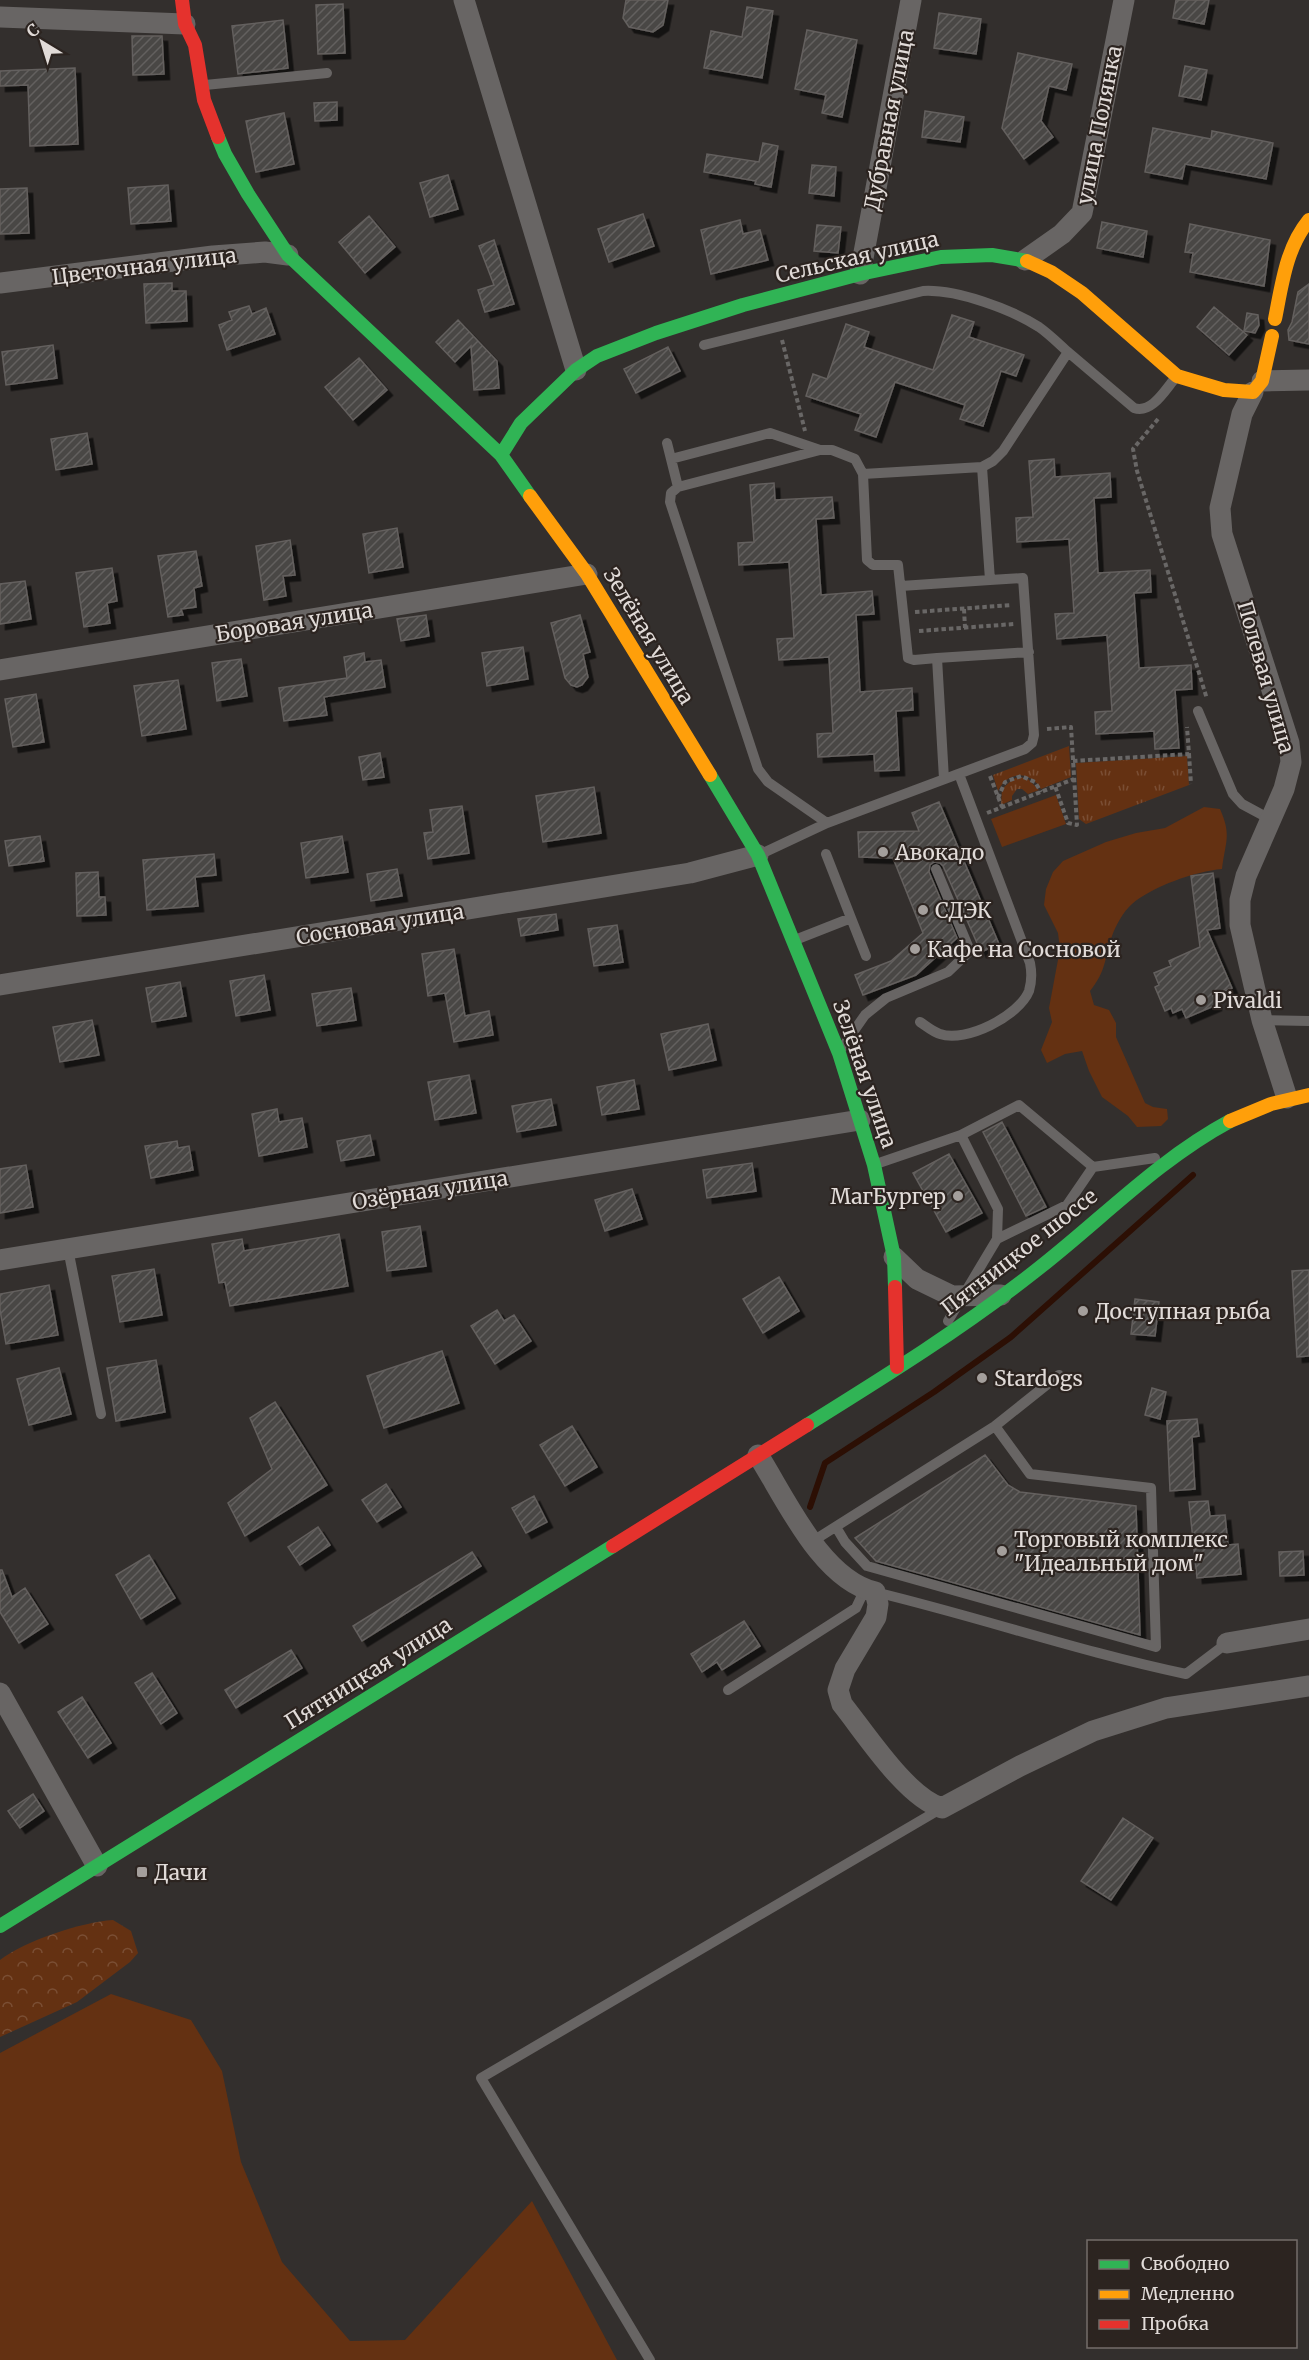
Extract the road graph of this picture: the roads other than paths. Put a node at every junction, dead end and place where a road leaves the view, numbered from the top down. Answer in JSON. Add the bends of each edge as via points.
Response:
{"nodes":[{"id":1,"x":182,"y":0,"type":"edge"},
{"id":2,"x":464,"y":0,"type":"edge"},
{"id":3,"x":911,"y":0,"type":"edge"},
{"id":4,"x":1124,"y":0,"type":"edge"},
{"id":5,"x":0,"y":17,"type":"edge"},
{"id":6,"x":185,"y":24,"type":"junction"},
{"id":7,"x":327,"y":73,"type":"dead end"},
{"id":8,"x":201,"y":85,"type":"junction"},
{"id":9,"x":1309,"y":220,"type":"edge"},
{"id":10,"x":288,"y":255,"type":"junction"},
{"id":11,"x":1025,"y":260,"type":"junction"},
{"id":12,"x":860,"y":274,"type":"junction"},
{"id":13,"x":0,"y":283,"type":"edge"},
{"id":14,"x":1275,"y":319,"type":"dead end"},
{"id":15,"x":1272,"y":336,"type":"dead end"},
{"id":16,"x":704,"y":345,"type":"dead end"},
{"id":17,"x":1068,"y":352,"type":"junction"},
{"id":18,"x":576,"y":370,"type":"junction"},
{"id":19,"x":1177,"y":376,"type":"junction"},
{"id":20,"x":1309,"y":380,"type":"edge"},
{"id":21,"x":1258,"y":387,"type":"junction"},
{"id":22,"x":667,"y":444,"type":"dead end"},
{"id":23,"x":820,"y":450,"type":"junction"},
{"id":24,"x":501,"y":455,"type":"junction"},
{"id":25,"x":671,"y":459,"type":"junction"},
{"id":26,"x":982,"y":467,"type":"junction"},
{"id":27,"x":863,"y":474,"type":"junction"},
{"id":28,"x":678,"y":487,"type":"junction"},
{"id":29,"x":587,"y":574,"type":"junction"},
{"id":30,"x":990,"y":580,"type":"junction"},
{"id":31,"x":901,"y":586,"type":"junction"},
{"id":32,"x":1029,"y":652,"type":"junction"},
{"id":33,"x":937,"y":658,"type":"junction"},
{"id":34,"x":0,"y":670,"type":"edge"},
{"id":35,"x":1199,"y":706,"type":"road end"},
{"id":36,"x":959,"y":774,"type":"junction"},
{"id":37,"x":944,"y":779,"type":"junction"},
{"id":38,"x":1270,"y":819,"type":"junction"},
{"id":39,"x":827,"y":823,"type":"junction"},
{"id":40,"x":826,"y":854,"type":"dead end"},
{"id":41,"x":758,"y":855,"type":"junction"},
{"id":42,"x":936,"y":869,"type":"dead end"},
{"id":43,"x":851,"y":918,"type":"junction"},
{"id":44,"x":794,"y":940,"type":"junction"},
{"id":45,"x":866,"y":956,"type":"dead end"},
{"id":46,"x":0,"y":985,"type":"edge"},
{"id":47,"x":1263,"y":1020,"type":"junction"},
{"id":48,"x":1309,"y":1021,"type":"edge"},
{"id":49,"x":920,"y":1022,"type":"dead end"},
{"id":50,"x":839,"y":1053,"type":"junction"},
{"id":51,"x":1309,"y":1095,"type":"edge"},
{"id":52,"x":1287,"y":1098,"type":"junction"},
{"id":53,"x":860,"y":1120,"type":"junction"},
{"id":54,"x":961,"y":1135,"type":"junction"},
{"id":55,"x":1173,"y":1155,"type":"junction"},
{"id":56,"x":874,"y":1165,"type":"junction"},
{"id":57,"x":1093,"y":1167,"type":"junction"},
{"id":58,"x":997,"y":1239,"type":"junction"},
{"id":59,"x":68,"y":1249,"type":"junction"},
{"id":60,"x":894,"y":1257,"type":"junction"},
{"id":61,"x":0,"y":1260,"type":"edge"},
{"id":62,"x":1002,"y":1295,"type":"junction"},
{"id":63,"x":964,"y":1297,"type":"junction"},
{"id":64,"x":932,"y":1345,"type":"junction"},
{"id":65,"x":897,"y":1367,"type":"junction"},
{"id":66,"x":1059,"y":1375,"type":"dead end"},
{"id":67,"x":101,"y":1414,"type":"dead end"},
{"id":68,"x":995,"y":1426,"type":"junction"},
{"id":69,"x":758,"y":1455,"type":"junction"},
{"id":70,"x":836,"y":1527,"type":"junction"},
{"id":71,"x":813,"y":1541,"type":"junction"},
{"id":72,"x":870,"y":1591,"type":"junction"},
{"id":73,"x":1309,"y":1629,"type":"edge"},
{"id":74,"x":1227,"y":1643,"type":"joint"},
{"id":75,"x":1309,"y":1686,"type":"edge"},
{"id":76,"x":728,"y":1690,"type":"dead end"},
{"id":77,"x":0,"y":1693,"type":"edge"},
{"id":78,"x":942,"y":1808,"type":"junction"},
{"id":79,"x":97,"y":1866,"type":"junction"},
{"id":80,"x":0,"y":1926,"type":"edge"},
{"id":81,"x":650,"y":2360,"type":"edge"}],
"edges":[{"from":1,"to":6,"type":"street","name":"Зелёная улица"},
{"from":2,"to":18,"type":"street"},
{"from":3,"to":12,"type":"street","name":"Дубравная улица"},
{"from":4,"to":11,"type":"street","name":"улица Полянка","via":[[1082,213],[1062,234]]},
{"from":5,"to":6,"type":"street"},
{"from":6,"to":8,"type":"street","name":"Зелёная улица","via":[[195,45]]},
{"from":7,"to":8,"type":"lane"},
{"from":8,"to":10,"type":"street","name":"Зелёная улица","via":[[225,154]]},
{"from":9,"to":14,"type":"street","via":[[1300,229],[1288,259]]},
{"from":10,"to":13,"type":"street","name":"Цветочная улица","via":[[266,252],[213,256]]},
{"from":10,"to":24,"type":"street","name":"Зелёная улица"},
{"from":11,"to":12,"type":"street","name":"Сельская улица","via":[[992,255],[941,257]]},
{"from":11,"to":19,"type":"street","name":"Сельская улица","via":[[1051,272],[1082,294]]},
{"from":12,"to":18,"type":"street","name":"Сельская улица","via":[[656,333],[597,356]]},
{"from":15,"to":21,"type":"street"},
{"from":16,"to":17,"type":"lane","via":[[936,290],[1000,309],[1040,327]]},
{"from":17,"to":19,"type":"lane","via":[[1141,411],[1149,408]]},
{"from":17,"to":26,"type":"lane","via":[[1004,451]]},
{"from":18,"to":24,"type":"street","name":"Сельская улица","via":[[521,423]]},
{"from":19,"to":21,"type":"street","name":"Сельская улица","via":[[1224,390]]},
{"from":20,"to":21,"type":"street"},
{"from":21,"to":38,"type":"street","name":"Полевая улица","via":[[1242,414],[1220,507],[1222,534],[1289,743],[1291,762]]},
{"from":22,"to":25,"type":"lane"},
{"from":23,"to":25,"type":"lane","via":[[770,434]]},
{"from":23,"to":27,"type":"lane","via":[[851,457]]},
{"from":23,"to":28,"type":"lane"},
{"from":24,"to":29,"type":"street","name":"Зелёная улица"},
{"from":25,"to":28,"type":"lane"},
{"from":26,"to":27,"type":"lane"},
{"from":26,"to":30,"type":"lane"},
{"from":27,"to":31,"type":"lane","via":[[867,560],[873,565],[898,565]]},
{"from":28,"to":39,"type":"lane","via":[[671,493],[670,502],[758,769],[768,782]]},
{"from":29,"to":34,"type":"street","name":"Боровая улица"},
{"from":29,"to":41,"type":"street","name":"Зелёная улица"},
{"from":30,"to":31,"type":"lane"},
{"from":30,"to":32,"type":"lane","via":[[1023,578]]},
{"from":31,"to":33,"type":"lane","via":[[908,658]]},
{"from":32,"to":33,"type":"lane"},
{"from":32,"to":36,"type":"lane","via":[[1032,743]]},
{"from":33,"to":37,"type":"lane"},
{"from":35,"to":38,"type":"lane","via":[[1233,794],[1254,812]]},
{"from":36,"to":37,"type":"lane"},
{"from":36,"to":49,"type":"lane","via":[[1032,976],[1028,993],[991,1026],[966,1035],[941,1035]]},
{"from":37,"to":39,"type":"lane"},
{"from":38,"to":47,"type":"street","name":"Полевая улица","via":[[1240,900],[1240,925]]},
{"from":39,"to":41,"type":"lane"},
{"from":40,"to":43,"type":"lane"},
{"from":41,"to":44,"type":"street","name":"Зелёная улица"},
{"from":41,"to":46,"type":"street","name":"Сосновая улица","via":[[690,873]]},
{"from":42,"to":50,"type":"lane","via":[[969,951],[948,972],[886,998],[865,1015]]},
{"from":43,"to":44,"type":"lane"},
{"from":43,"to":45,"type":"lane"},
{"from":44,"to":50,"type":"street","name":"Зелёная улица"},
{"from":47,"to":48,"type":"lane"},
{"from":47,"to":52,"type":"street","name":"Полевая улица"},
{"from":50,"to":53,"type":"street","name":"Зелёная улица"},
{"from":51,"to":52,"type":"street","name":"Пятницкое шоссе"},
{"from":52,"to":55,"type":"street","name":"Пятницкое шоссе","via":[[1228,1120]]},
{"from":53,"to":56,"type":"street","name":"Зелёная улица"},
{"from":53,"to":59,"type":"street","name":"Озёрная улица"},
{"from":54,"to":56,"type":"lane"},
{"from":54,"to":57,"type":"lane","via":[[1019,1105]]},
{"from":54,"to":58,"type":"lane","via":[[998,1209]]},
{"from":55,"to":57,"type":"lane"},
{"from":55,"to":62,"type":"street","name":"Пятницкое шоссе","via":[[1051,1259]]},
{"from":56,"to":60,"type":"street","name":"Зелёная улица"},
{"from":57,"to":58,"type":"lane","via":[[1067,1204]]},
{"from":58,"to":63,"type":"lane"},
{"from":59,"to":61,"type":"street","name":"Озёрная улица"},
{"from":59,"to":67,"type":"lane"},
{"from":60,"to":63,"type":"street","via":[[917,1280],[951,1296]]},
{"from":60,"to":65,"type":"street","name":"Зелёная улица"},
{"from":62,"to":63,"type":"street"},
{"from":62,"to":64,"type":"street","name":"Пятницкое шоссе"},
{"from":63,"to":64,"type":"lane"},
{"from":64,"to":65,"type":"street","name":"Пятницкое шоссе"},
{"from":65,"to":69,"type":"street","name":"Пятницкое шоссе"},
{"from":66,"to":68,"type":"lane"},
{"from":68,"to":70,"type":"lane"},
{"from":68,"to":70,"type":"lane","via":[[1030,1474],[1151,1488],[1156,1647],[867,1566]]},
{"from":69,"to":71,"type":"street"},
{"from":69,"to":79,"type":"street","name":"Пятницкая улица"},
{"from":70,"to":71,"type":"lane"},
{"from":71,"to":72,"type":"street","via":[[834,1569]]},
{"from":72,"to":74,"type":"lane","via":[[1186,1674]]},
{"from":72,"to":76,"type":"lane","via":[[856,1608]]},
{"from":72,"to":78,"type":"street","via":[[878,1604],[876,1617],[846,1669],[838,1690],[842,1704],[911,1790]]},
{"from":73,"to":74,"type":"street"},
{"from":75,"to":78,"type":"street","via":[[1166,1708],[1103,1728]]},
{"from":77,"to":79,"type":"street"},
{"from":78,"to":81,"type":"lane","via":[[481,2078]]},
{"from":79,"to":80,"type":"street","name":"Пятницкая улица"}]}
